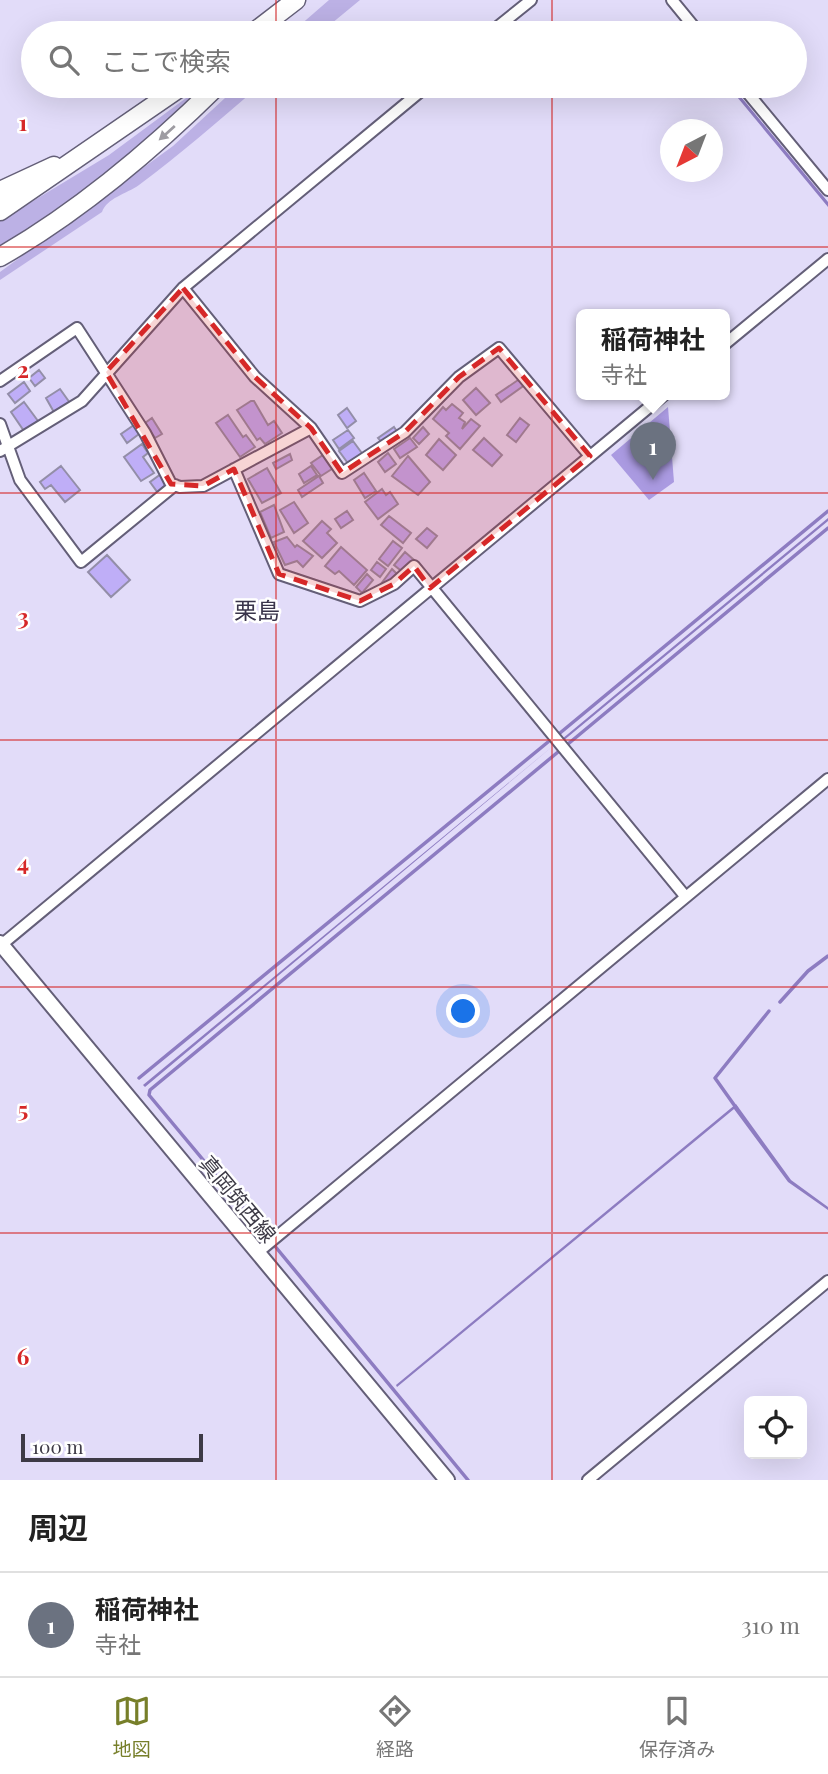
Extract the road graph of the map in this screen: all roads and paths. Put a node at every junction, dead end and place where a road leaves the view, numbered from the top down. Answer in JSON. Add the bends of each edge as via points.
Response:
{"nodes":[{"id":1,"x":299,"y":0,"type":"edge"},
{"id":2,"x":531,"y":0,"type":"edge"},
{"id":3,"x":672,"y":0,"type":"edge"},
{"id":4,"x":270,"y":21,"type":"edge"},
{"id":5,"x":279,"y":21,"type":"edge"},
{"id":6,"x":505,"y":21,"type":"edge"},
{"id":7,"x":689,"y":21,"type":"edge"},
{"id":8,"x":165,"y":98,"type":"edge"},
{"id":9,"x":204,"y":98,"type":"edge"},
{"id":10,"x":413,"y":98,"type":"edge"},
{"id":11,"x":752,"y":98,"type":"edge"},
{"id":12,"x":106,"y":141,"type":"junction"},
{"id":13,"x":828,"y":190,"type":"edge"},
{"id":14,"x":0,"y":191,"type":"edge"},
{"id":15,"x":0,"y":211,"type":"edge"},
{"id":16,"x":0,"y":257,"type":"edge"},
{"id":17,"x":828,"y":259,"type":"edge"},
{"id":18,"x":183,"y":288,"type":"junction"},
{"id":19,"x":730,"y":340,"type":"edge"},
{"id":20,"x":106,"y":372,"type":"junction"},
{"id":21,"x":0,"y":381,"type":"edge"},
{"id":22,"x":658,"y":400,"type":"edge"},
{"id":23,"x":0,"y":424,"type":"edge"},
{"id":24,"x":311,"y":428,"type":"junction"},
{"id":25,"x":5,"y":449,"type":"edge"},
{"id":26,"x":590,"y":456,"type":"junction"},
{"id":27,"x":234,"y":469,"type":"junction"},
{"id":28,"x":175,"y":485,"type":"junction"},
{"id":29,"x":430,"y":588,"type":"junction"},
{"id":30,"x":828,"y":779,"type":"edge"},
{"id":31,"x":685,"y":896,"type":"junction"},
{"id":32,"x":1,"y":944,"type":"edge"},
{"id":33,"x":257,"y":1253,"type":"junction"},
{"id":34,"x":828,"y":1281,"type":"edge"},
{"id":35,"x":447,"y":1480,"type":"edge"},
{"id":36,"x":588,"y":1480,"type":"edge"}],
"edges":[{"from":1,"to":4,"type":"highway"},
{"from":1,"to":5,"type":"highway"},
{"from":2,"to":6,"type":"street"},
{"from":3,"to":7,"type":"street"},
{"from":8,"to":12,"type":"highway"},
{"from":9,"to":16,"type":"highway","one_way":true,"via":[[86,200]]},
{"from":10,"to":18,"type":"street"},
{"from":11,"to":13,"type":"street"},
{"from":12,"to":14,"type":"highway"},
{"from":12,"to":15,"type":"highway"},
{"from":17,"to":19,"type":"street"},
{"from":18,"to":20,"type":"street"},
{"from":18,"to":24,"type":"street","via":[[255,377]]},
{"from":20,"to":21,"type":"street","via":[[77,328]]},
{"from":20,"to":25,"type":"street","via":[[82,401]]},
{"from":20,"to":28,"type":"street"},
{"from":22,"to":26,"type":"street"},
{"from":23,"to":25,"type":"street"},
{"from":24,"to":26,"type":"street","via":[[342,473],[405,432],[459,377],[499,348]]},
{"from":24,"to":27,"type":"street"},
{"from":25,"to":28,"type":"street","via":[[20,480],[81,562]]},
{"from":26,"to":29,"type":"street"},
{"from":27,"to":28,"type":"street","via":[[203,486]]},
{"from":27,"to":29,"type":"street","via":[[279,574],[360,601],[394,584],[414,566]]},
{"from":29,"to":31,"type":"street"},
{"from":29,"to":32,"type":"street"},
{"from":30,"to":31,"type":"street"},
{"from":31,"to":33,"type":"street"},
{"from":32,"to":33,"type":"main road","name":"真岡筑西線"},
{"from":33,"to":35,"type":"main road","name":"真岡筑西線"},
{"from":34,"to":36,"type":"street"}]}
